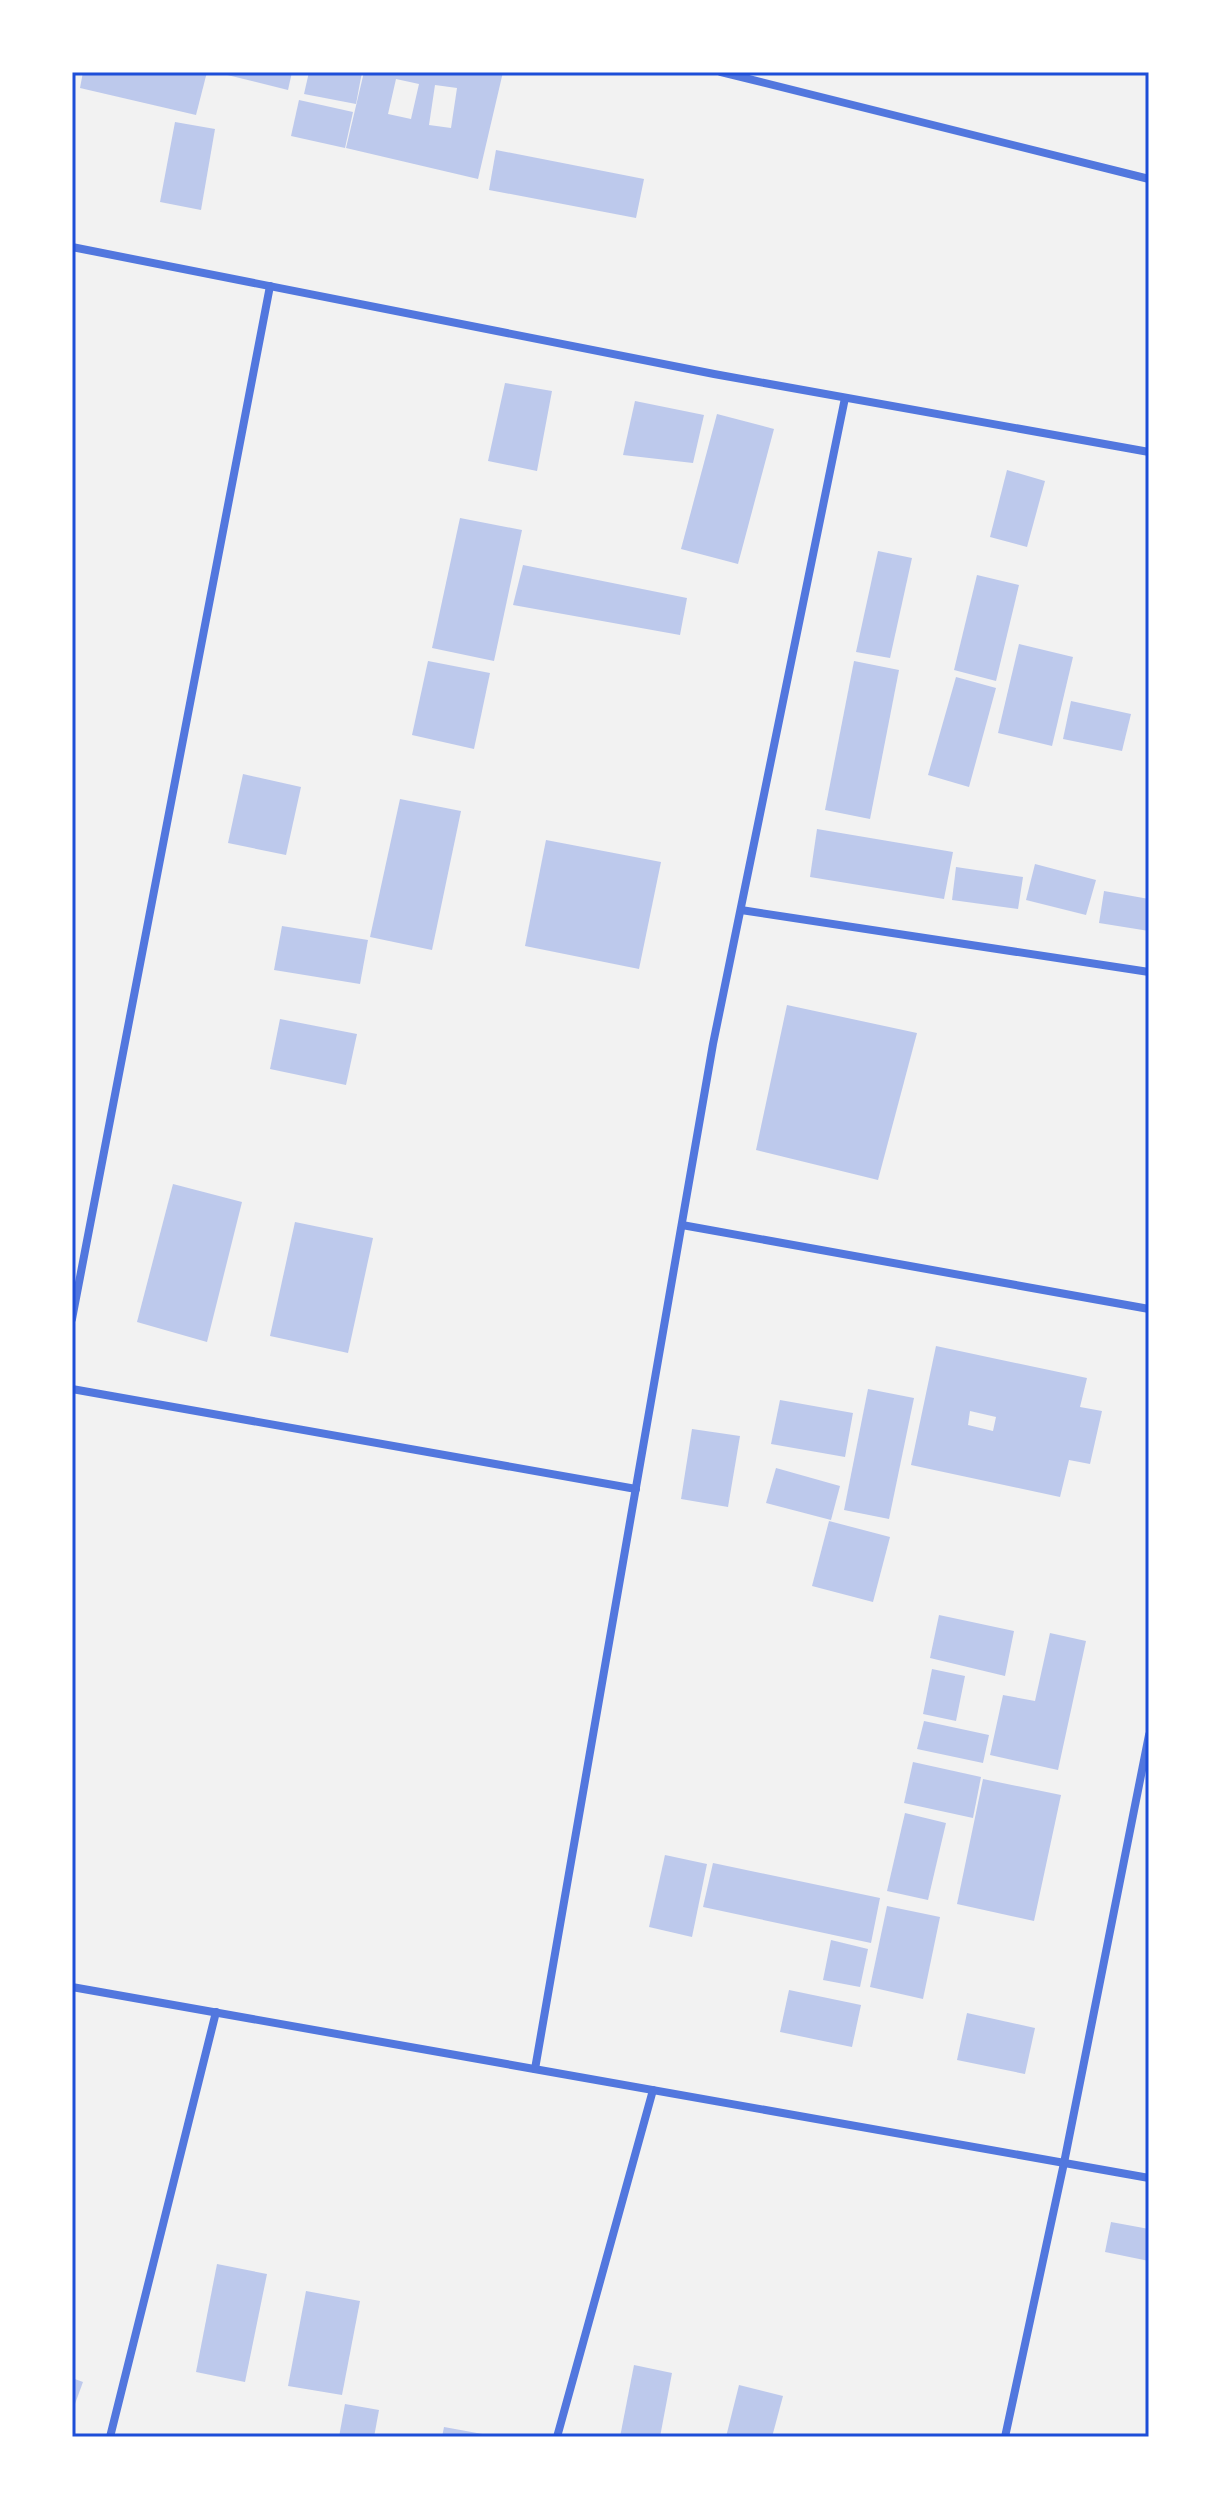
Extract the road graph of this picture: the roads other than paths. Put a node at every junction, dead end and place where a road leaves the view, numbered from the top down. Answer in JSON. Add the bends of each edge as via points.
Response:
{"nodes":[{"id":1,"x":721,"y":72,"type":"edge"},
{"id":2,"x":1149,"y":179,"type":"edge"},
{"id":3,"x":72,"y":247,"type":"edge"},
{"id":4,"x":270,"y":286,"type":"junction"},
{"id":5,"x":845,"y":398,"type":"junction"},
{"id":6,"x":1149,"y":452,"type":"edge"},
{"id":7,"x":741,"y":910,"type":"junction"},
{"id":8,"x":1149,"y":972,"type":"edge"},
{"id":9,"x":682,"y":1225,"type":"junction"},
{"id":10,"x":1149,"y":1309,"type":"edge"},
{"id":11,"x":72,"y":1319,"type":"edge"},
{"id":12,"x":72,"y":1389,"type":"edge"},
{"id":13,"x":636,"y":1489,"type":"junction"},
{"id":14,"x":1149,"y":1735,"type":"edge"},
{"id":15,"x":72,"y":1987,"type":"edge"},
{"id":16,"x":216,"y":2012,"type":"junction"},
{"id":17,"x":535,"y":2069,"type":"junction"},
{"id":18,"x":653,"y":2090,"type":"junction"},
{"id":19,"x":1064,"y":2163,"type":"junction"},
{"id":20,"x":1149,"y":2178,"type":"edge"},
{"id":21,"x":110,"y":2437,"type":"edge"},
{"id":22,"x":557,"y":2437,"type":"edge"},
{"id":23,"x":1005,"y":2437,"type":"edge"}],
"edges":[{"from":1,"to":2,"type":"street"},
{"from":3,"to":4,"type":"street"},
{"from":4,"to":5,"type":"street"},
{"from":4,"to":11,"type":"street"},
{"from":5,"to":6,"type":"street"},
{"from":5,"to":7,"type":"street"},
{"from":7,"to":8,"type":"street"},
{"from":7,"to":9,"type":"street"},
{"from":9,"to":10,"type":"street"},
{"from":9,"to":13,"type":"street"},
{"from":12,"to":13,"type":"street"},
{"from":13,"to":17,"type":"street"},
{"from":14,"to":19,"type":"street"},
{"from":15,"to":16,"type":"street"},
{"from":16,"to":17,"type":"street"},
{"from":16,"to":21,"type":"street"},
{"from":17,"to":18,"type":"street"},
{"from":18,"to":19,"type":"street"},
{"from":18,"to":22,"type":"street"},
{"from":19,"to":20,"type":"street"},
{"from":19,"to":23,"type":"street"}]}
